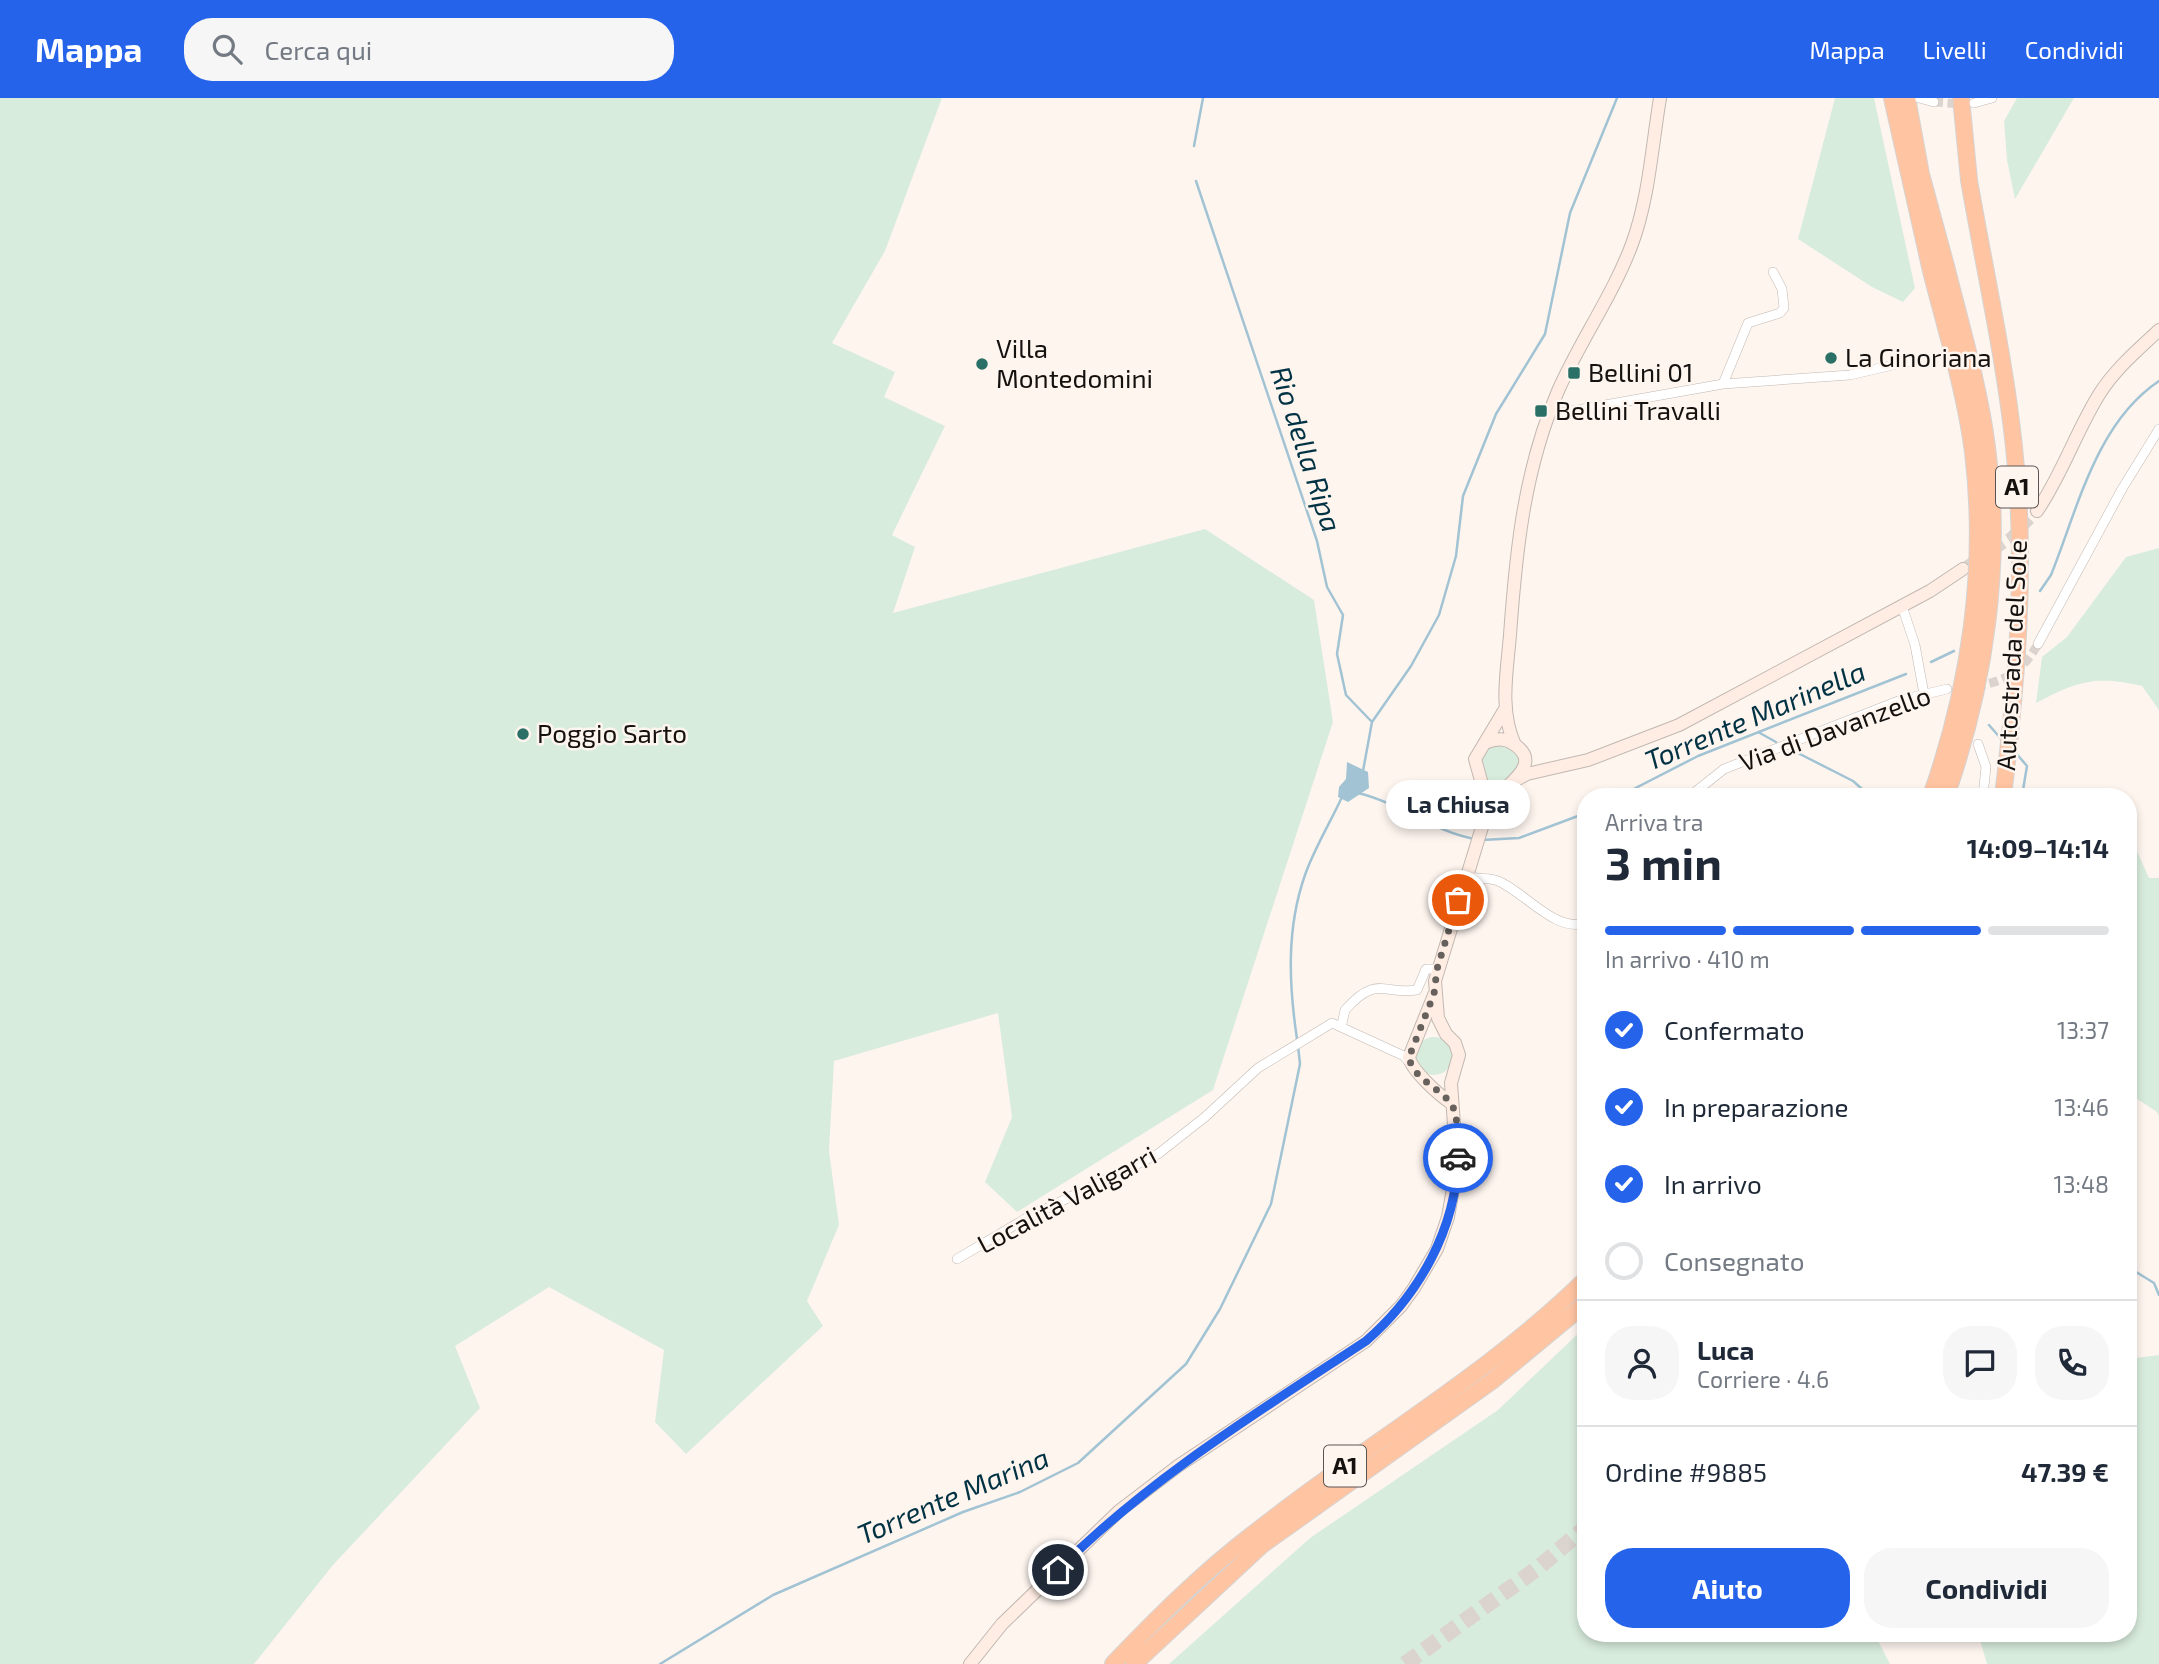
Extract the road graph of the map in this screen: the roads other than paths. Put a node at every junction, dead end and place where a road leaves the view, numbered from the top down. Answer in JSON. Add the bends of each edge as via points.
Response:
{"nodes":[{"id":1,"x":1660,"y":98,"type":"edge"},
{"id":2,"x":1892,"y":98,"type":"edge"},
{"id":3,"x":1907,"y":98,"type":"edge"},
{"id":4,"x":1919,"y":98,"type":"edge"},
{"id":5,"x":1992,"y":98,"type":"edge"},
{"id":6,"x":1967,"y":101,"type":"edge"},
{"id":7,"x":1934,"y":102,"type":"dead end"},
{"id":8,"x":1938,"y":268,"type":"junction"},
{"id":9,"x":1773,"y":272,"type":"dead end"},
{"id":10,"x":2159,"y":330,"type":"edge"},
{"id":11,"x":1910,"y":361,"type":"dead end"},
{"id":12,"x":1723,"y":384,"type":"junction"},
{"id":13,"x":1551,"y":410,"type":"junction"},
{"id":14,"x":2159,"y":429,"type":"edge"},
{"id":15,"x":2037,"y":511,"type":"tunnel mouth"},
{"id":16,"x":1963,"y":569,"type":"tunnel mouth"},
{"id":17,"x":1902,"y":606,"type":"junction"},
{"id":18,"x":2038,"y":644,"type":"tunnel mouth"},
{"id":19,"x":1947,"y":689,"type":"dead end"},
{"id":20,"x":1924,"y":694,"type":"junction"},
{"id":21,"x":1505,"y":709,"type":"junction"},
{"id":22,"x":1485,"y":743,"type":"junction"},
{"id":23,"x":1979,"y":744,"type":"dead end"},
{"id":24,"x":1519,"y":750,"type":"junction"},
{"id":25,"x":1558,"y":767,"type":"junction"},
{"id":26,"x":1479,"y":777,"type":"junction"},
{"id":27,"x":1513,"y":783,"type":"junction"},
{"id":28,"x":1699,"y":788,"type":"edge"},
{"id":29,"x":1934,"y":788,"type":"edge"},
{"id":30,"x":1949,"y":788,"type":"edge"},
{"id":31,"x":1984,"y":788,"type":"edge"},
{"id":32,"x":2004,"y":788,"type":"edge"},
{"id":33,"x":1484,"y":819,"type":"junction"},
{"id":34,"x":1466,"y":875,"type":"junction"},
{"id":35,"x":1577,"y":922,"type":"edge"},
{"id":36,"x":1437,"y":969,"type":"junction"},
{"id":37,"x":1434,"y":994,"type":"junction"},
{"id":38,"x":1342,"y":1024,"type":"junction"},
{"id":39,"x":1446,"y":1034,"type":"junction"},
{"id":40,"x":1414,"y":1042,"type":"junction"},
{"id":41,"x":1393,"y":1050,"type":"junction"},
{"id":42,"x":1410,"y":1063,"type":"junction"},
{"id":43,"x":1452,"y":1073,"type":"junction"},
{"id":44,"x":1428,"y":1080,"type":"junction"},
{"id":45,"x":1451,"y":1103,"type":"junction"},
{"id":46,"x":957,"y":1259,"type":"dead end"},
{"id":47,"x":1577,"y":1287,"type":"edge"},
{"id":48,"x":1577,"y":1310,"type":"edge"},
{"id":49,"x":970,"y":1664,"type":"edge"},
{"id":50,"x":1113,"y":1664,"type":"edge"},
{"id":51,"x":1134,"y":1664,"type":"edge"}],
"edges":[{"from":1,"to":13,"type":"main road","via":[[1633,242]]},
{"from":2,"to":8,"type":"highway","name":"Autostrada del Sole","number":"A1"},
{"from":3,"to":8,"type":"highway","name":"Autostrada del Sole","number":"A1"},
{"from":4,"to":7,"type":"street"},
{"from":5,"to":6,"type":"street"},
{"from":6,"to":32,"type":"highway","name":"Autostrada del Sole","number":"A1","bridge":true,"via":[[1969,180],[2014,446],[2021,554],[2017,663]]},
{"from":8,"to":29,"type":"highway","name":"Autostrada del Sole","number":"A1","bridge":true,"via":[[1979,509],[1965,674]]},
{"from":8,"to":30,"type":"highway","name":"Autostrada del Sole","number":"A1","bridge":true,"via":[[1977,389],[1993,508],[1990,597],[1980,673]]},
{"from":9,"to":12,"type":"street","via":[[1782,289],[1784,308],[1748,323]]},
{"from":10,"to":15,"type":"main road","via":[[2101,392],[2058,481]]},
{"from":11,"to":12,"type":"street","via":[[1850,375]]},
{"from":12,"to":13,"type":"street","via":[[1560,413]]},
{"from":13,"to":21,"type":"main road","via":[[1520,524]]},
{"from":14,"to":18,"type":"street"},
{"from":16,"to":17,"type":"main road"},
{"from":17,"to":20,"type":"street"},
{"from":17,"to":25,"type":"main road","via":[[1679,725]]},
{"from":19,"to":20,"type":"street","name":"Via di Davanzello"},
{"from":20,"to":28,"type":"street","name":"Via di Davanzello","via":[[1724,769]]},
{"from":21,"to":22,"type":"main road"},
{"from":21,"to":24,"type":"main road"},
{"from":22,"to":24,"type":"main road","via":[[1504,739]]},
{"from":22,"to":26,"type":"main road","via":[[1475,759]]},
{"from":23,"to":31,"type":"street","via":[[1986,767]]},
{"from":24,"to":25,"type":"main road"},
{"from":24,"to":27,"type":"main road","via":[[1524,768]]},
{"from":25,"to":27,"type":"main road"},
{"from":26,"to":27,"type":"main road","via":[[1489,786]]},
{"from":26,"to":33,"type":"main road","via":[[1485,795]]},
{"from":27,"to":33,"type":"main road"},
{"from":33,"to":34,"type":"main road"},
{"from":34,"to":35,"type":"street","via":[[1477,881],[1497,880],[1560,921]]},
{"from":34,"to":36,"type":"main road"},
{"from":36,"to":37,"type":"main road"},
{"from":36,"to":38,"type":"street","via":[[1426,969],[1418,990],[1385,986],[1370,990],[1345,1010]]},
{"from":37,"to":39,"type":"main road","via":[[1437,1018]]},
{"from":37,"to":40,"type":"main road"},
{"from":38,"to":41,"type":"street"},
{"from":38,"to":46,"type":"street","name":"Località Valigarri","via":[[1332,1023],[1272,1058],[1158,1154]]},
{"from":39,"to":40,"type":"main road","via":[[1433,1031]]},
{"from":39,"to":43,"type":"main road","via":[[1459,1055]]},
{"from":40,"to":41,"type":"street"},
{"from":40,"to":42,"type":"main road"},
{"from":41,"to":42,"type":"street"},
{"from":42,"to":44,"type":"main road"},
{"from":43,"to":44,"type":"main road","via":[[1441,1080]]},
{"from":43,"to":45,"type":"main road"},
{"from":44,"to":45,"type":"main road"},
{"from":45,"to":49,"type":"main road","via":[[1457,1166],[1448,1217],[1432,1258],[1401,1306],[1366,1341],[1178,1466],[1119,1511],[1002,1624]]},
{"from":47,"to":50,"type":"highway","number":"A1","via":[[1485,1364],[1254,1532],[1209,1569]]},
{"from":48,"to":51,"type":"highway","number":"A1","via":[[1492,1381],[1262,1545]]}]}
